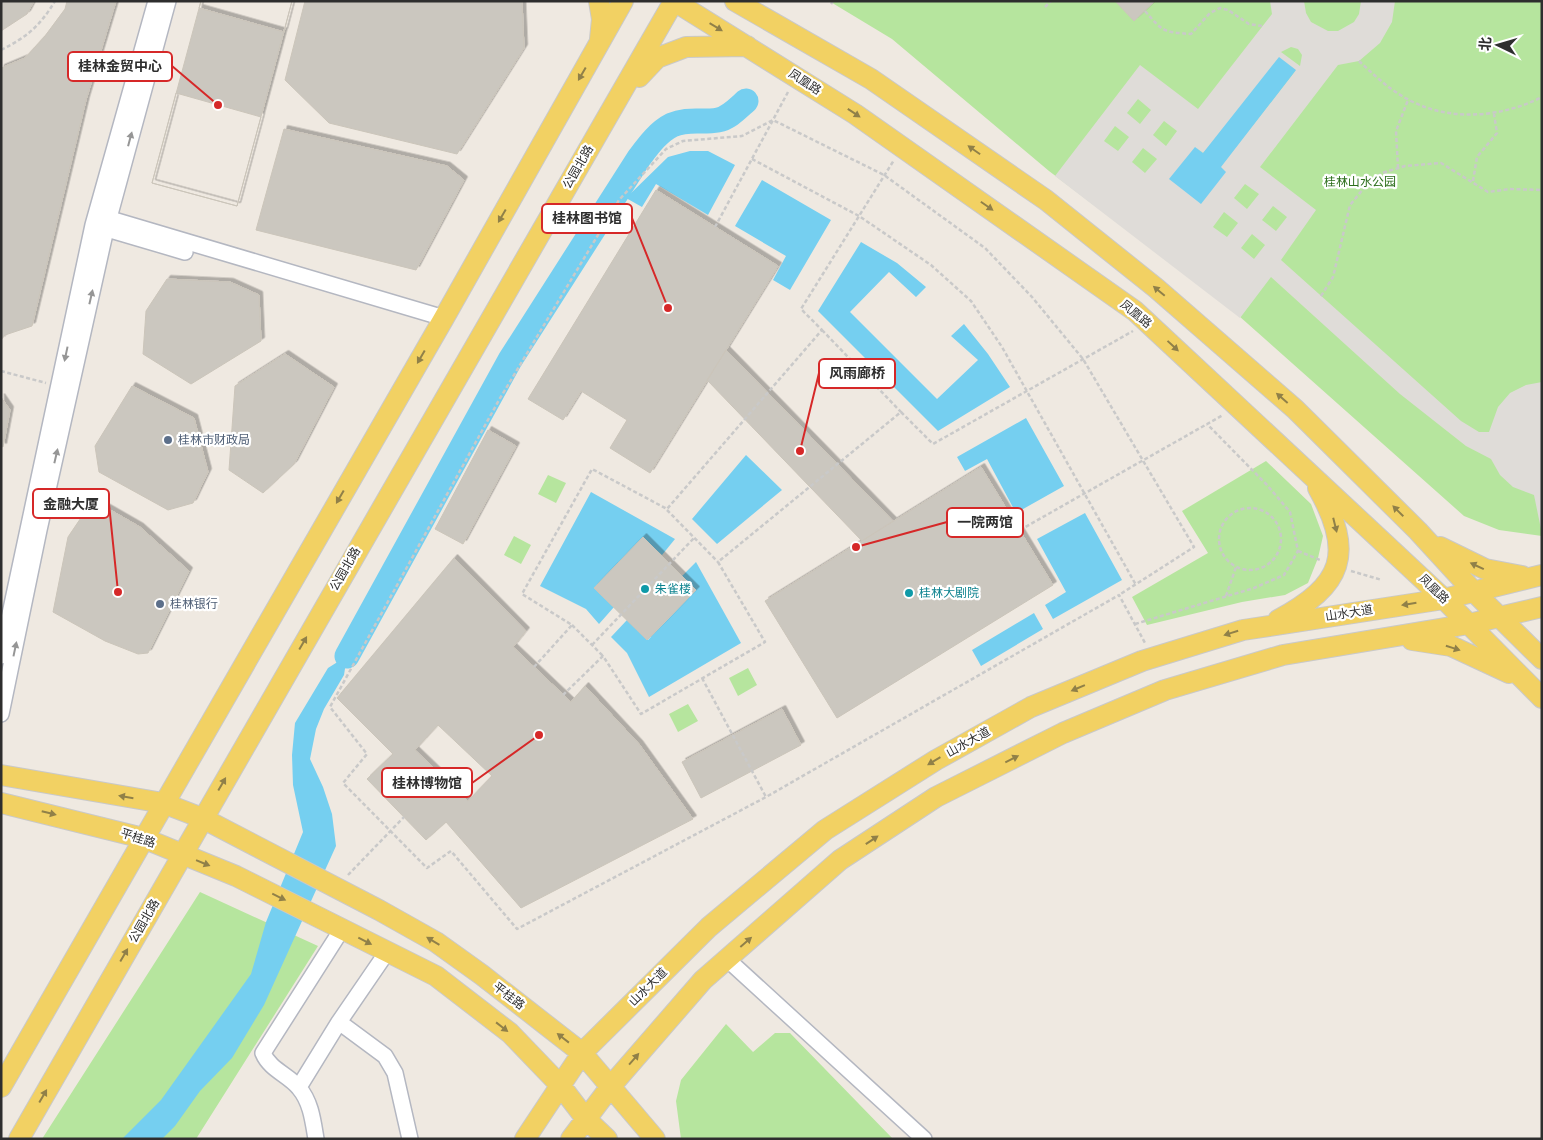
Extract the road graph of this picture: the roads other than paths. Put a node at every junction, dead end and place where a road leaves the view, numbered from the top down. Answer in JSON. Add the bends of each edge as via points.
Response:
{"nodes":[{"id":1,"x":156,"y":1,"type":"edge"},
{"id":2,"x":168,"y":1,"type":"edge"},
{"id":3,"x":599,"y":1,"type":"edge"},
{"id":4,"x":623,"y":1,"type":"edge"},
{"id":5,"x":674,"y":1,"type":"edge"},
{"id":6,"x":735,"y":1,"type":"edge"},
{"id":7,"x":750,"y":1,"type":"edge"},
{"id":8,"x":763,"y":18,"type":"junction"},
{"id":9,"x":599,"y":44,"type":"junction"},
{"id":10,"x":747,"y":46,"type":"junction"},
{"id":11,"x":616,"y":101,"type":"junction"},
{"id":12,"x":101,"y":222,"type":"junction"},
{"id":13,"x":442,"y":321,"type":"junction"},
{"id":14,"x":1304,"y":467,"type":"junction"},
{"id":15,"x":1418,"y":531,"type":"junction"},
{"id":16,"x":1542,"y":575,"type":"edge"},
{"id":17,"x":1474,"y":591,"type":"junction"},
{"id":18,"x":1444,"y":598,"type":"junction"},
{"id":19,"x":1542,"y":607,"type":"edge"},
{"id":20,"x":1502,"y":618,"type":"junction"},
{"id":21,"x":1469,"y":624,"type":"junction"},
{"id":22,"x":1267,"y":626,"type":"junction"},
{"id":23,"x":1370,"y":641,"type":"junction"},
{"id":24,"x":1,"y":656,"type":"edge"},
{"id":25,"x":1542,"y":659,"type":"edge"},
{"id":26,"x":1541,"y":697,"type":"edge"},
{"id":27,"x":1,"y":714,"type":"edge"},
{"id":28,"x":1,"y":775,"type":"edge"},
{"id":29,"x":1,"y":803,"type":"edge"},
{"id":30,"x":163,"y":803,"type":"junction"},
{"id":31,"x":202,"y":818,"type":"junction"},
{"id":32,"x":143,"y":838,"type":"junction"},
{"id":33,"x":182,"y":854,"type":"junction"},
{"id":34,"x":342,"y":929,"type":"junction"},
{"id":35,"x":387,"y":952,"type":"junction"},
{"id":36,"x":727,"y":959,"type":"junction"},
{"id":37,"x":339,"y":1022,"type":"junction"},
{"id":38,"x":582,"y":1053,"type":"junction"},
{"id":39,"x":560,"y":1085,"type":"junction"},
{"id":40,"x":611,"y":1086,"type":"junction"},
{"id":41,"x":1,"y":1087,"type":"edge"},
{"id":42,"x":299,"y":1087,"type":"junction"},
{"id":43,"x":586,"y":1119,"type":"junction"},
{"id":44,"x":19,"y":1139,"type":"edge"},
{"id":45,"x":316,"y":1139,"type":"edge"},
{"id":46,"x":410,"y":1139,"type":"edge"},
{"id":47,"x":524,"y":1139,"type":"edge"},
{"id":48,"x":571,"y":1139,"type":"edge"},
{"id":49,"x":607,"y":1139,"type":"edge"},
{"id":50,"x":655,"y":1139,"type":"edge"},
{"id":51,"x":924,"y":1139,"type":"edge"}],
"edges":[{"from":1,"to":12,"type":"street"},
{"from":12,"to":2,"type":"street","one_way":true},
{"from":3,"to":9,"type":"main road","via":[[602,19]]},
{"from":4,"to":9,"type":"main road"},
{"from":5,"to":10,"type":"main road","name":"凤凰路","one_way":true},
{"from":5,"to":11,"type":"main road","name":"公园北路"},
{"from":6,"to":8,"type":"main road"},
{"from":7,"to":8,"type":"main road"},
{"from":15,"to":8,"type":"main road","one_way":true,"via":[[1294,409],[1156,288],[1046,200],[872,79]]},
{"from":9,"to":13,"type":"main road","one_way":true},
{"from":10,"to":11,"type":"main road","via":[[686,47],[657,58]]},
{"from":10,"to":14,"type":"main road","name":"凤凰路","one_way":true,"via":[[902,146],[1135,311]]},
{"from":31,"to":11,"type":"main road","name":"公园北路","one_way":true},
{"from":12,"to":13,"type":"street"},
{"from":12,"to":24,"type":"street","one_way":true,"via":[[59,387]]},
{"from":27,"to":12,"type":"street","one_way":true},
{"from":13,"to":30,"type":"main road","one_way":true},
{"from":14,"to":18,"type":"main road","name":"凤凰路"},
{"from":14,"to":22,"type":"main road","one_way":true,"via":[[1332,514],[1339,543],[1336,571],[1316,597]]},
{"from":16,"to":15,"type":"main road","one_way":true,"via":[[1518,576],[1484,569],[1448,552]]},
{"from":15,"to":17,"type":"main road"},
{"from":16,"to":17,"type":"main road","name":"山水大道"},
{"from":17,"to":18,"type":"main road","name":"山水大道"},
{"from":17,"to":20,"type":"main road"},
{"from":18,"to":21,"type":"main road","name":"凤凰路"},
{"from":18,"to":22,"type":"main road","name":"山水大道","one_way":true},
{"from":19,"to":20,"type":"main road"},
{"from":20,"to":21,"type":"main road"},
{"from":20,"to":25,"type":"main road"},
{"from":21,"to":23,"type":"main road"},
{"from":21,"to":26,"type":"main road","name":"凤凰路"},
{"from":22,"to":38,"type":"main road","name":"山水大道","one_way":true,"via":[[1243,630],[1152,658],[1031,707],[936,760],[825,830],[709,927]]},
{"from":23,"to":26,"type":"main road","one_way":true,"via":[[1409,639],[1451,646],[1514,675]]},
{"from":36,"to":23,"type":"main road","one_way":true,"via":[[840,860],[936,797],[1054,738],[1165,690],[1283,656]]},
{"from":30,"to":28,"type":"main road","one_way":true},
{"from":29,"to":32,"type":"main road","name":"平桂路","one_way":true},
{"from":30,"to":31,"type":"main road"},
{"from":30,"to":32,"type":"main road"},
{"from":31,"to":33,"type":"main road","name":"公园北路"},
{"from":38,"to":31,"type":"main road","name":"平桂路","one_way":true,"via":[[436,942]]},
{"from":32,"to":33,"type":"main road","name":"平桂路"},
{"from":32,"to":41,"type":"main road"},
{"from":33,"to":34,"type":"main road","name":"平桂路","one_way":true,"via":[[236,876]]},
{"from":44,"to":33,"type":"main road","name":"公园北路","one_way":true},
{"from":34,"to":35,"type":"main road","name":"平桂路","one_way":true},
{"from":34,"to":42,"type":"street","via":[[263,1053],[267,1061]]},
{"from":35,"to":37,"type":"street"},
{"from":35,"to":39,"type":"main road","name":"平桂路","one_way":true,"via":[[436,976],[510,1033]]},
{"from":40,"to":36,"type":"main road","one_way":true,"via":[[703,980]]},
{"from":36,"to":51,"type":"street"},
{"from":37,"to":42,"type":"street"},
{"from":37,"to":46,"type":"street","via":[[385,1056],[395,1072]]},
{"from":38,"to":39,"type":"main road","name":"山水大道"},
{"from":38,"to":40,"type":"main road","name":"平桂路"},
{"from":39,"to":43,"type":"main road","name":"平桂路"},
{"from":39,"to":47,"type":"main road","name":"山水大道"},
{"from":40,"to":43,"type":"main road"},
{"from":40,"to":50,"type":"main road","name":"平桂路"},
{"from":42,"to":45,"type":"street","via":[[309,1103]]},
{"from":43,"to":48,"type":"main road"},
{"from":43,"to":49,"type":"main road","name":"平桂路"}]}
